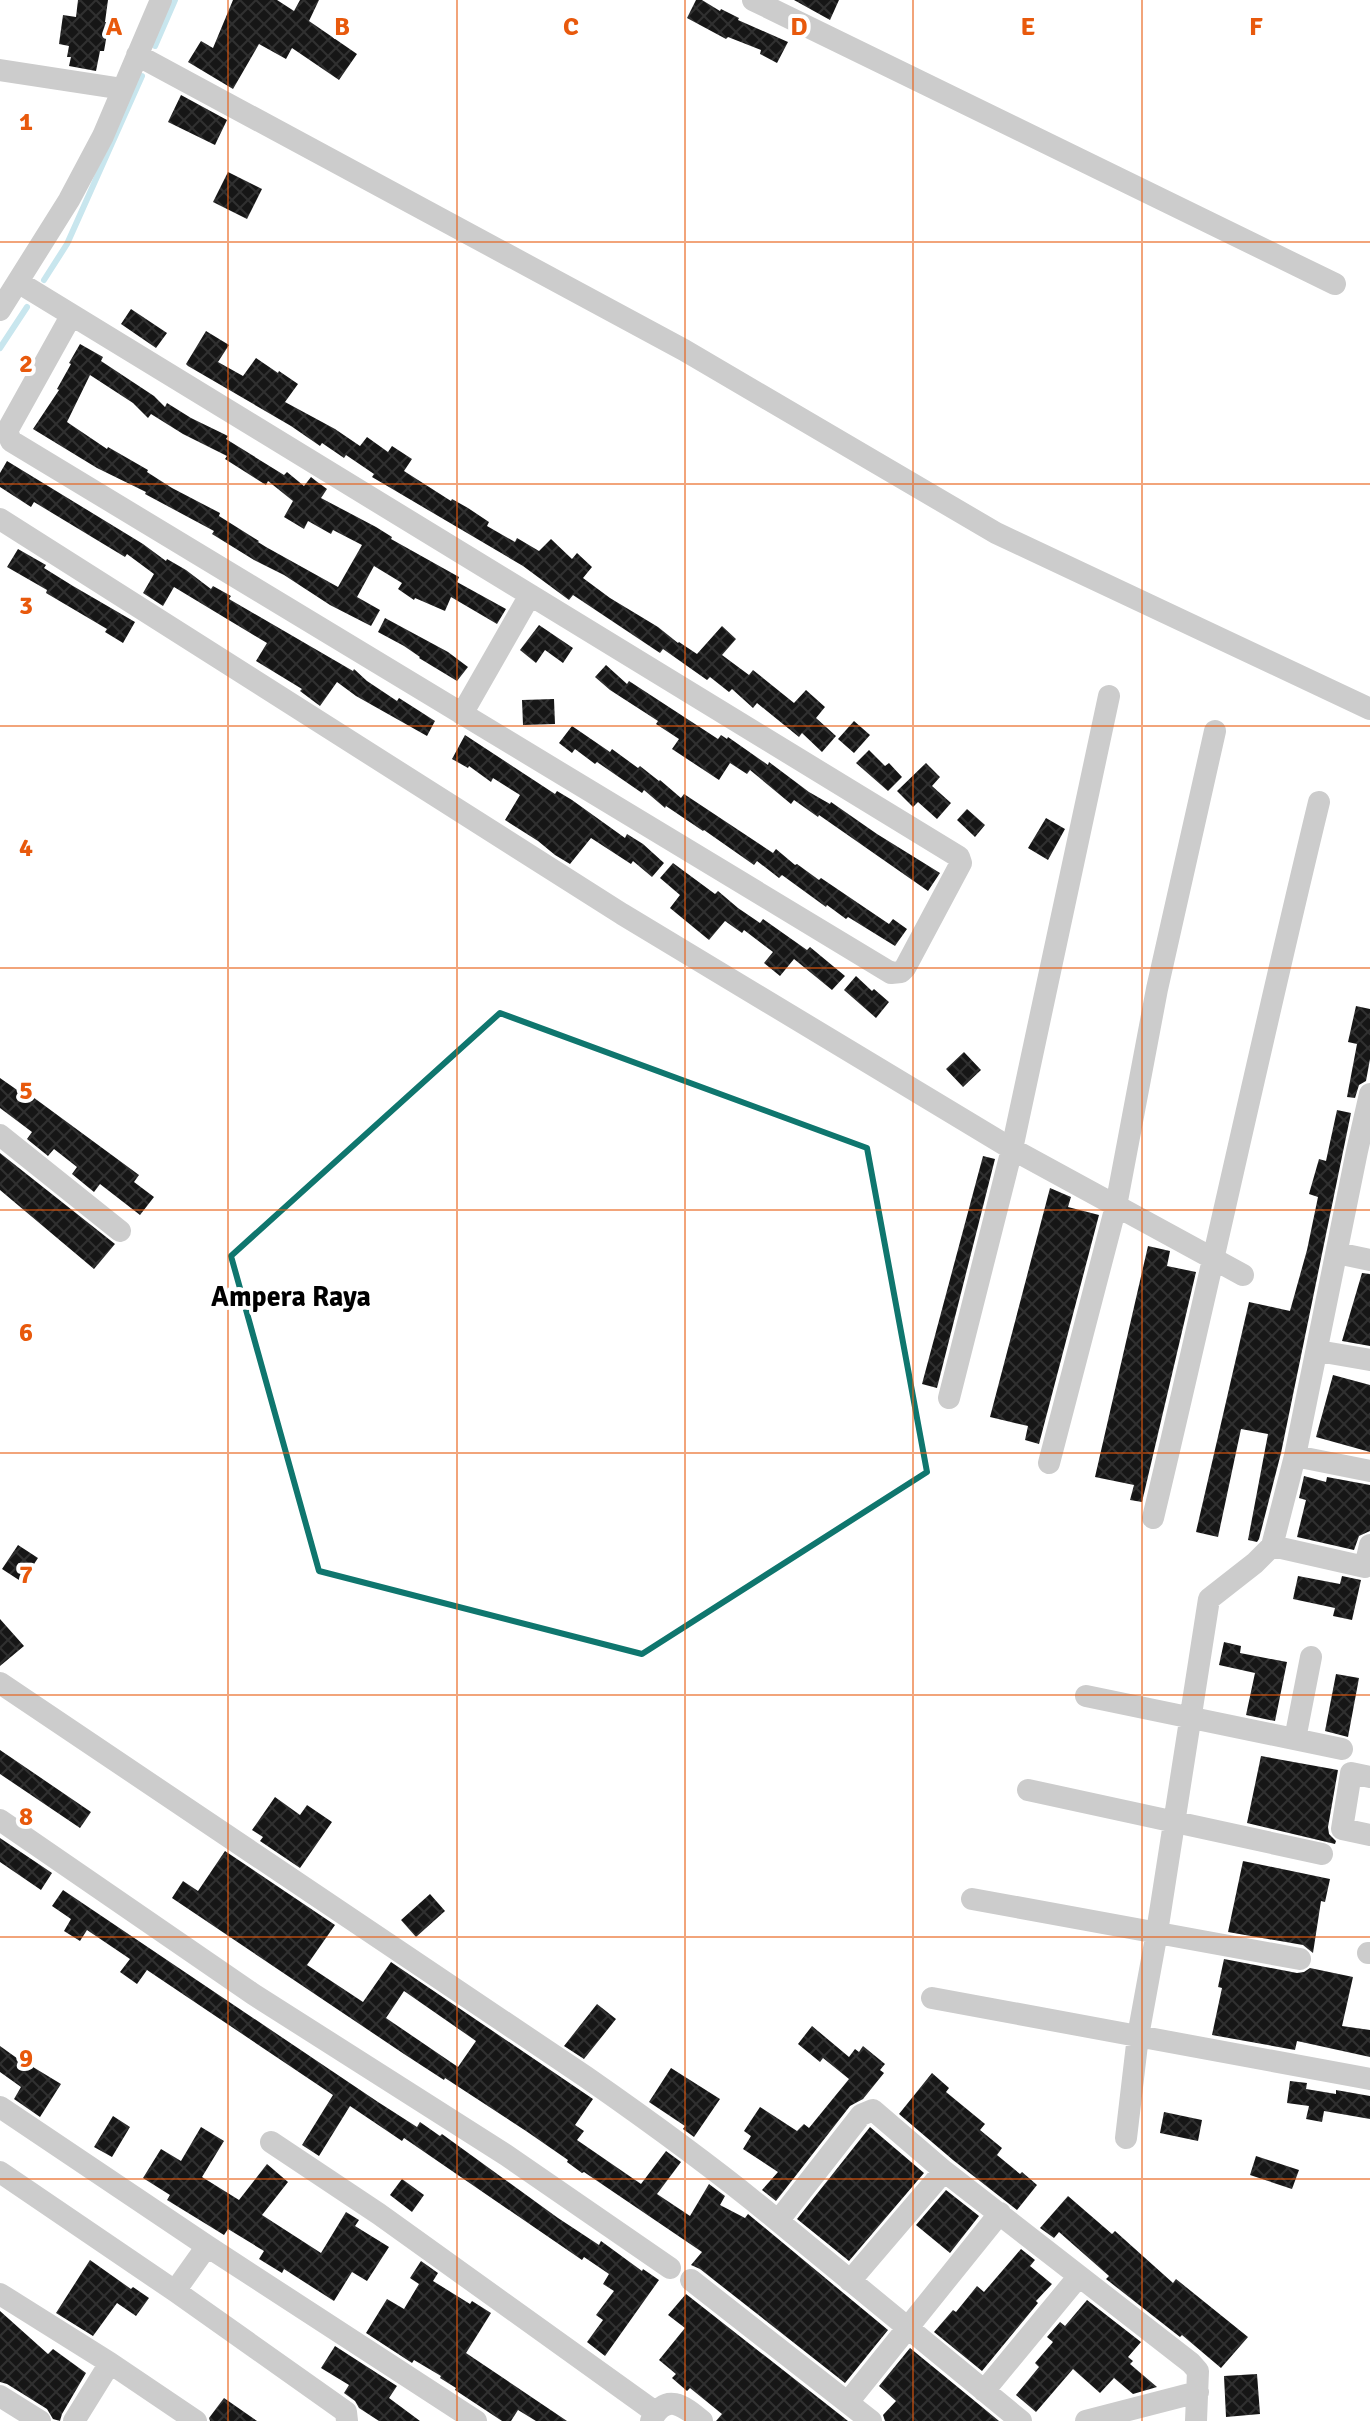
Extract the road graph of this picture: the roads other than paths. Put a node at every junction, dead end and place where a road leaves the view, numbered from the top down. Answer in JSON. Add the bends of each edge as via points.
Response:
{"nodes":[{"id":1,"x":161,"y":0,"type":"edge"},
{"id":2,"x":753,"y":0,"type":"edge"},
{"id":3,"x":137,"y":55,"type":"junction"},
{"id":4,"x":0,"y":70,"type":"edge"},
{"id":5,"x":123,"y":89,"type":"junction"},
{"id":6,"x":18,"y":282,"type":"junction"},
{"id":7,"x":1335,"y":284,"type":"dead end"},
{"id":8,"x":0,"y":310,"type":"edge"},
{"id":9,"x":71,"y":316,"type":"junction"},
{"id":10,"x":0,"y":519,"type":"edge"},
{"id":11,"x":530,"y":595,"type":"junction"},
{"id":12,"x":1109,"y":696,"type":"dead end"},
{"id":13,"x":1370,"y":709,"type":"edge"},
{"id":14,"x":462,"y":714,"type":"junction"},
{"id":15,"x":1215,"y":731,"type":"dead end"},
{"id":16,"x":1319,"y":802,"type":"dead end"},
{"id":17,"x":1370,"y":1094,"type":"edge"},
{"id":18,"x":0,"y":1135,"type":"edge"},
{"id":19,"x":1012,"y":1149,"type":"junction"},
{"id":20,"x":1363,"y":1152,"type":"edge"},
{"id":21,"x":1116,"y":1206,"type":"junction"},
{"id":22,"x":120,"y":1231,"type":"dead end"},
{"id":23,"x":1337,"y":1253,"type":"junction"},
{"id":24,"x":1215,"y":1259,"type":"junction"},
{"id":25,"x":1370,"y":1260,"type":"edge"},
{"id":26,"x":1243,"y":1275,"type":"dead end"},
{"id":27,"x":1318,"y":1351,"type":"junction"},
{"id":28,"x":1370,"y":1360,"type":"edge"},
{"id":29,"x":949,"y":1398,"type":"dead end"},
{"id":30,"x":1295,"y":1456,"type":"junction"},
{"id":31,"x":1049,"y":1463,"type":"dead end"},
{"id":32,"x":1370,"y":1471,"type":"edge"},
{"id":33,"x":1153,"y":1518,"type":"dead end"},
{"id":34,"x":1370,"y":1545,"type":"edge"},
{"id":35,"x":1272,"y":1546,"type":"junction"},
{"id":36,"x":1311,"y":1657,"type":"dead end"},
{"id":37,"x":0,"y":1683,"type":"edge"},
{"id":38,"x":1086,"y":1696,"type":"dead end"},
{"id":39,"x":1190,"y":1718,"type":"junction"},
{"id":40,"x":1295,"y":1739,"type":"junction"},
{"id":41,"x":1342,"y":1749,"type":"dead end"},
{"id":42,"x":1370,"y":1777,"type":"edge"},
{"id":43,"x":1028,"y":1790,"type":"dead end"},
{"id":44,"x":0,"y":1820,"type":"edge"},
{"id":45,"x":1174,"y":1823,"type":"junction"},
{"id":46,"x":1370,"y":1835,"type":"edge"},
{"id":47,"x":1322,"y":1854,"type":"dead end"},
{"id":48,"x":972,"y":1899,"type":"dead end"},
{"id":49,"x":1157,"y":1932,"type":"junction"},
{"id":50,"x":1300,"y":1959,"type":"dead end"},
{"id":51,"x":932,"y":1998,"type":"dead end"},
{"id":52,"x":1138,"y":2036,"type":"junction"},
{"id":53,"x":1370,"y":2079,"type":"edge"},
{"id":54,"x":0,"y":2107,"type":"edge"},
{"id":55,"x":1126,"y":2138,"type":"dead end"},
{"id":56,"x":271,"y":2142,"type":"dead end"},
{"id":57,"x":944,"y":2171,"type":"junction"},
{"id":58,"x":0,"y":2172,"type":"edge"},
{"id":59,"x":1000,"y":2213,"type":"junction"},
{"id":60,"x":778,"y":2221,"type":"junction"},
{"id":61,"x":207,"y":2246,"type":"junction"},
{"id":62,"x":670,"y":2268,"type":"dead end"},
{"id":63,"x":1079,"y":2276,"type":"junction"},
{"id":64,"x":691,"y":2280,"type":"dead end"},
{"id":65,"x":850,"y":2281,"type":"junction"},
{"id":66,"x":175,"y":2291,"type":"junction"},
{"id":67,"x":0,"y":2294,"type":"edge"},
{"id":68,"x":907,"y":2328,"type":"junction"},
{"id":69,"x":110,"y":2363,"type":"junction"},
{"id":70,"x":984,"y":2391,"type":"junction"},
{"id":71,"x":1198,"y":2392,"type":"junction"},
{"id":72,"x":0,"y":2396,"type":"edge"},
{"id":73,"x":848,"y":2402,"type":"junction"},
{"id":74,"x":653,"y":2417,"type":"edge"},
{"id":75,"x":40,"y":2421,"type":"edge"},
{"id":76,"x":74,"y":2421,"type":"edge"},
{"id":77,"x":196,"y":2421,"type":"edge"},
{"id":78,"x":347,"y":2421,"type":"edge"},
{"id":79,"x":476,"y":2421,"type":"edge"},
{"id":80,"x":702,"y":2421,"type":"edge"},
{"id":81,"x":871,"y":2421,"type":"edge"},
{"id":82,"x":1021,"y":2421,"type":"edge"},
{"id":83,"x":1086,"y":2421,"type":"edge"},
{"id":84,"x":1196,"y":2421,"type":"edge"}],
"edges":[{"from":1,"to":3,"type":"street"},
{"from":2,"to":7,"type":"street"},
{"from":3,"to":5,"type":"street"},
{"from":3,"to":13,"type":"street","via":[[684,350],[996,533]]},
{"from":4,"to":5,"type":"street"},
{"from":5,"to":6,"type":"street","via":[[69,200]]},
{"from":6,"to":8,"type":"street"},
{"from":6,"to":9,"type":"street"},
{"from":9,"to":11,"type":"street"},
{"from":9,"to":14,"type":"street","via":[[7,431],[11,441]]},
{"from":10,"to":19,"type":"street","via":[[622,914]]},
{"from":11,"to":14,"type":"street"},
{"from":11,"to":14,"type":"street","via":[[959,857],[961,863],[905,968],[891,973]]},
{"from":12,"to":19,"type":"street"},
{"from":15,"to":21,"type":"street","via":[[1157,989]]},
{"from":16,"to":24,"type":"street"},
{"from":17,"to":20,"type":"street"},
{"from":18,"to":22,"type":"street"},
{"from":19,"to":21,"type":"street"},
{"from":19,"to":29,"type":"street"},
{"from":20,"to":23,"type":"street"},
{"from":21,"to":24,"type":"street"},
{"from":21,"to":31,"type":"street"},
{"from":23,"to":25,"type":"street"},
{"from":23,"to":27,"type":"street"},
{"from":24,"to":26,"type":"street"},
{"from":24,"to":33,"type":"street"},
{"from":27,"to":28,"type":"street"},
{"from":27,"to":30,"type":"street"},
{"from":30,"to":32,"type":"street"},
{"from":30,"to":35,"type":"street"},
{"from":34,"to":35,"type":"street","via":[[1365,1567]]},
{"from":35,"to":39,"type":"street","via":[[1209,1599]]},
{"from":36,"to":40,"type":"street"},
{"from":37,"to":60,"type":"street","via":[[586,2077]]},
{"from":38,"to":39,"type":"street"},
{"from":39,"to":40,"type":"street"},
{"from":39,"to":45,"type":"street"},
{"from":40,"to":41,"type":"street"},
{"from":42,"to":46,"type":"street","via":[[1351,1773],[1342,1829]]},
{"from":43,"to":45,"type":"street"},
{"from":44,"to":62,"type":"street","via":[[253,1994],[506,2155]]},
{"from":45,"to":47,"type":"street"},
{"from":45,"to":49,"type":"street"},
{"from":48,"to":49,"type":"street"},
{"from":49,"to":50,"type":"street"},
{"from":49,"to":52,"type":"street"},
{"from":51,"to":52,"type":"street"},
{"from":52,"to":53,"type":"street"},
{"from":52,"to":55,"type":"street"},
{"from":54,"to":61,"type":"street"},
{"from":56,"to":74,"type":"street","via":[[379,2214]]},
{"from":57,"to":59,"type":"street"},
{"from":57,"to":60,"type":"street","via":[[868,2110]]},
{"from":57,"to":65,"type":"street"},
{"from":58,"to":66,"type":"street"},
{"from":59,"to":63,"type":"street"},
{"from":59,"to":68,"type":"street"},
{"from":60,"to":65,"type":"street"},
{"from":61,"to":66,"type":"street"},
{"from":61,"to":79,"type":"street"},
{"from":63,"to":70,"type":"street"},
{"from":63,"to":71,"type":"street","via":[[1191,2363],[1198,2371]]},
{"from":64,"to":73,"type":"street"},
{"from":65,"to":68,"type":"street"},
{"from":66,"to":78,"type":"street","via":[[346,2412]]},
{"from":67,"to":69,"type":"street"},
{"from":68,"to":70,"type":"street"},
{"from":68,"to":73,"type":"street"},
{"from":69,"to":76,"type":"street"},
{"from":69,"to":77,"type":"street"},
{"from":70,"to":82,"type":"street"},
{"from":71,"to":83,"type":"street"},
{"from":71,"to":84,"type":"street"},
{"from":72,"to":75,"type":"street"},
{"from":73,"to":81,"type":"street"},
{"from":74,"to":80,"type":"street","via":[[664,2406],[682,2404]]}]}
